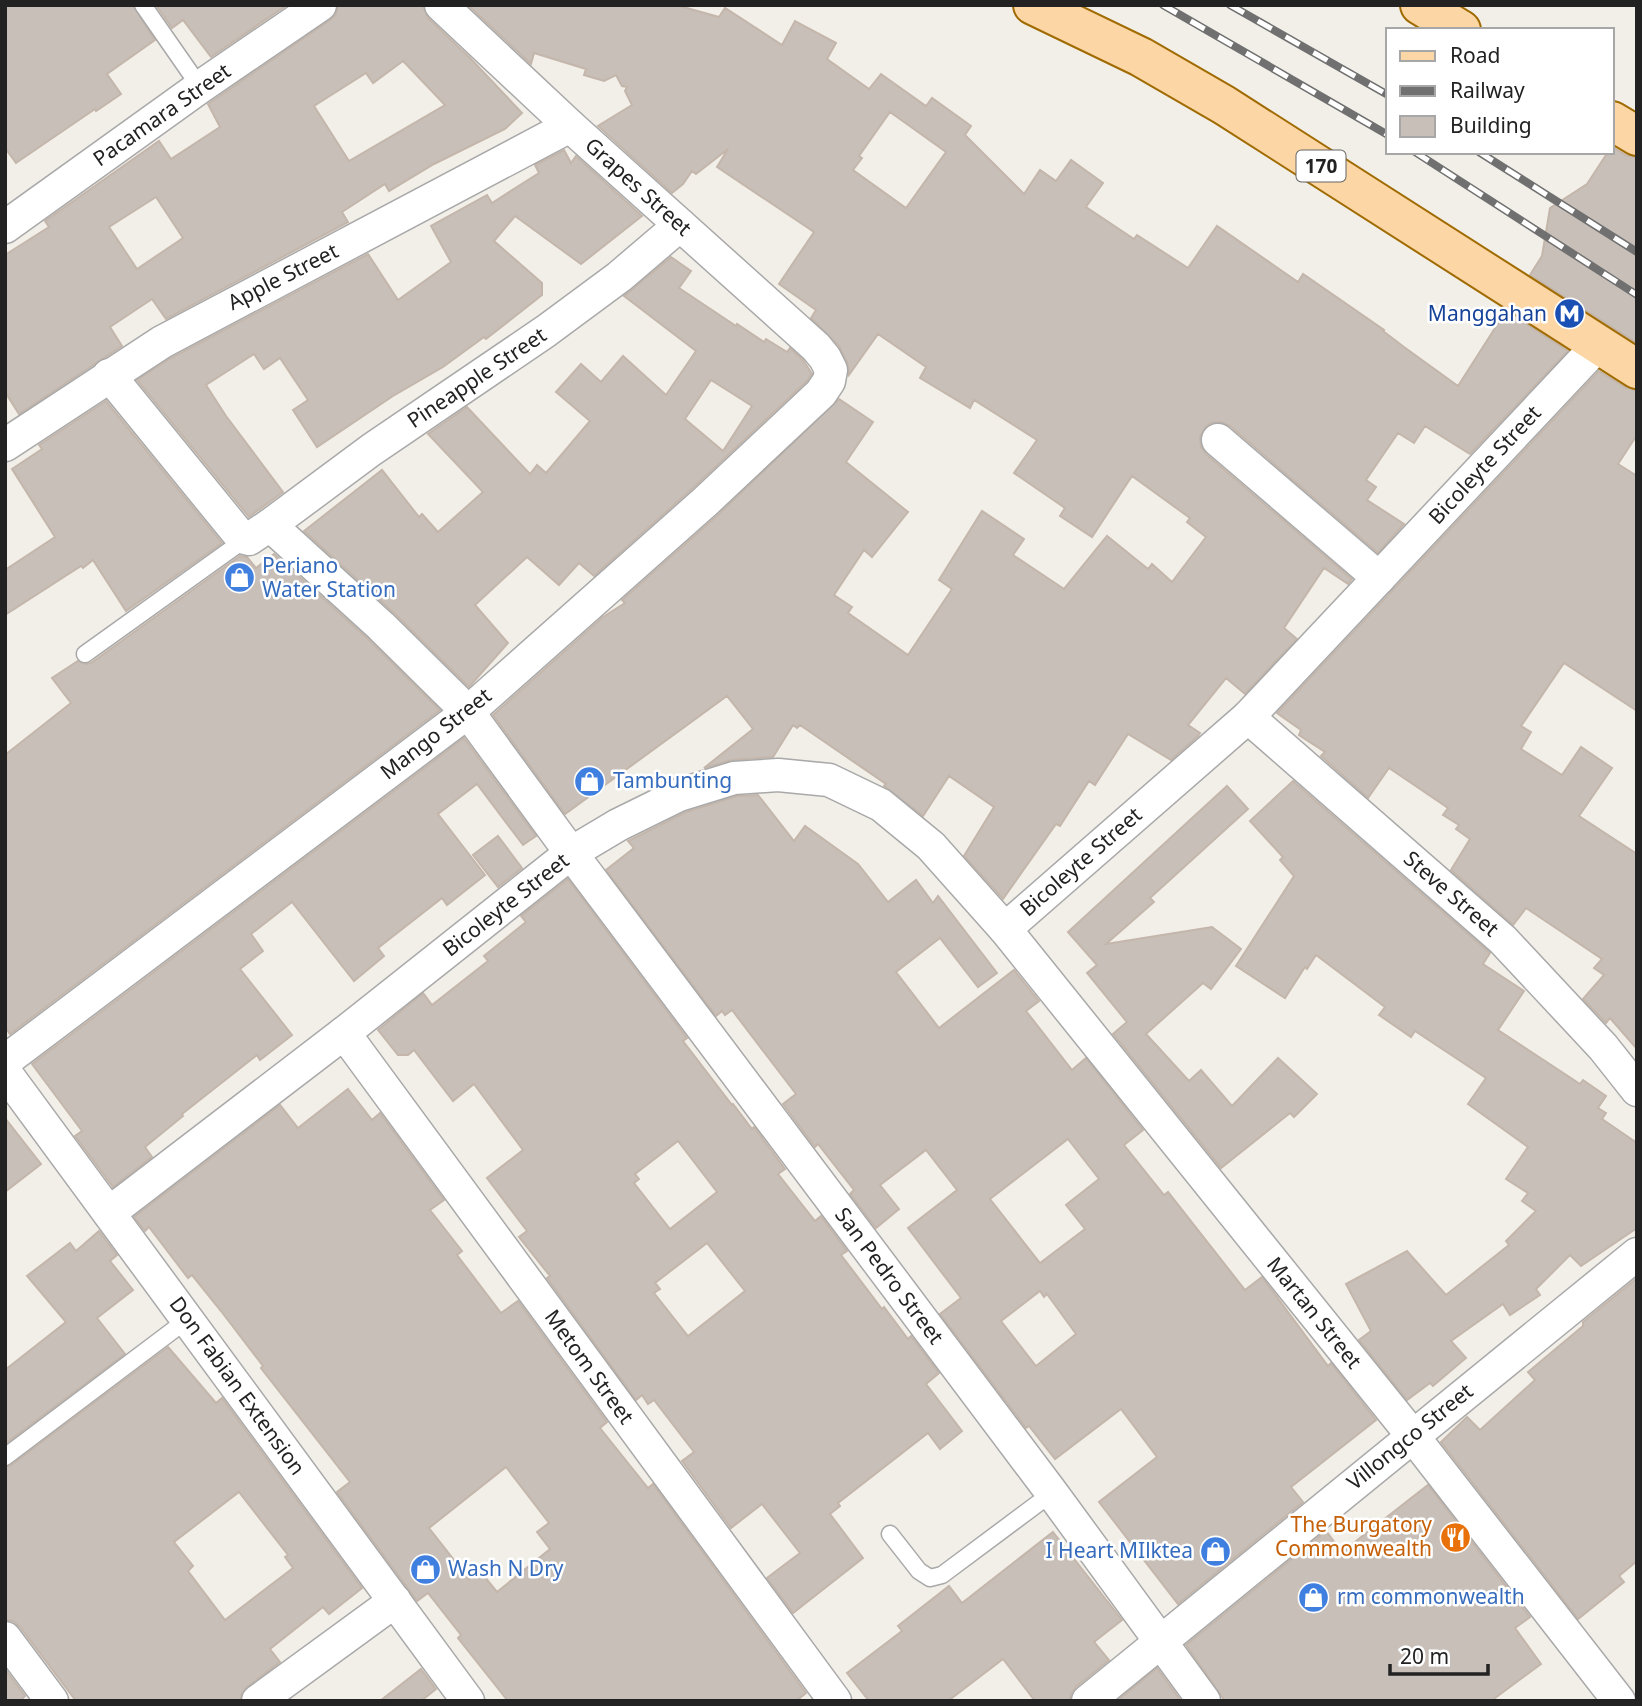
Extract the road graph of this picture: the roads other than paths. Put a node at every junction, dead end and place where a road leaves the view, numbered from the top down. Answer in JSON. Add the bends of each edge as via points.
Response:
{"nodes":[{"id":1,"x":143,"y":5,"type":"edge"},
{"id":2,"x":320,"y":5,"type":"edge"},
{"id":3,"x":441,"y":5,"type":"edge"},
{"id":4,"x":1033,"y":5,"type":"edge"},
{"id":5,"x":1420,"y":5,"type":"edge"},
{"id":6,"x":1458,"y":28,"type":"edge"},
{"id":7,"x":201,"y":87,"type":"junction"},
{"id":8,"x":1614,"y":122,"type":"edge"},
{"id":9,"x":570,"y":126,"type":"junction"},
{"id":10,"x":1637,"y":136,"type":"edge"},
{"id":11,"x":680,"y":225,"type":"junction"},
{"id":12,"x":5,"y":227,"type":"edge"},
{"id":13,"x":1599,"y":344,"type":"junction"},
{"id":14,"x":1637,"y":369,"type":"edge"},
{"id":15,"x":831,"y":370,"type":"joint"},
{"id":16,"x":109,"y":375,"type":"junction"},
{"id":17,"x":1218,"y":440,"type":"dead end"},
{"id":18,"x":5,"y":445,"type":"edge"},
{"id":19,"x":257,"y":532,"type":"junction"},
{"id":20,"x":1380,"y":578,"type":"junction"},
{"id":21,"x":85,"y":654,"type":"dead end"},
{"id":22,"x":468,"y":712,"type":"junction"},
{"id":23,"x":1248,"y":717,"type":"junction"},
{"id":24,"x":571,"y":853,"type":"junction"},
{"id":25,"x":1005,"y":929,"type":"junction"},
{"id":26,"x":344,"y":1033,"type":"junction"},
{"id":27,"x":5,"y":1061,"type":"edge"},
{"id":28,"x":5,"y":1072,"type":"edge"},
{"id":29,"x":1637,"y":1090,"type":"edge"},
{"id":30,"x":109,"y":1213,"type":"junction"},
{"id":31,"x":1637,"y":1254,"type":"edge"},
{"id":32,"x":188,"y":1319,"type":"junction"},
{"id":33,"x":1412,"y":1434,"type":"junction"},
{"id":34,"x":5,"y":1457,"type":"edge"},
{"id":35,"x":1052,"y":1493,"type":"junction"},
{"id":36,"x":890,"y":1534,"type":"dead end"},
{"id":37,"x":394,"y":1601,"type":"junction"},
{"id":38,"x":5,"y":1638,"type":"edge"},
{"id":39,"x":1161,"y":1641,"type":"junction"},
{"id":40,"x":51,"y":1701,"type":"edge"},
{"id":41,"x":258,"y":1701,"type":"edge"},
{"id":42,"x":468,"y":1701,"type":"edge"},
{"id":43,"x":835,"y":1701,"type":"edge"},
{"id":44,"x":1088,"y":1701,"type":"edge"},
{"id":45,"x":1204,"y":1701,"type":"edge"},
{"id":46,"x":1619,"y":1701,"type":"edge"}],
"edges":[{"from":1,"to":7,"type":"lane"},
{"from":2,"to":7,"type":"street","name":"Pacamara Street"},
{"from":3,"to":9,"type":"street","name":"Grapes Street"},
{"from":4,"to":13,"type":"main road","number":"170","via":[[1140,57],[1224,105]]},
{"from":5,"to":6,"type":"main road"},
{"from":7,"to":12,"type":"street","name":"Pacamara Street"},
{"from":8,"to":10,"type":"main road"},
{"from":9,"to":11,"type":"street","name":"Grapes Street"},
{"from":9,"to":16,"type":"street","name":"Apple Street","via":[[215,312]]},
{"from":11,"to":15,"type":"street","name":"Grapes Street","via":[[816,347]]},
{"from":11,"to":19,"type":"street","name":"Pineapple Street","via":[[546,331]]},
{"from":13,"to":14,"type":"main road","number":"170"},
{"from":13,"to":20,"type":"street","name":"Bicoleyte Street"},
{"from":15,"to":22,"type":"street","name":"Mango Street","via":[[821,393],[716,492]]},
{"from":16,"to":18,"type":"street","name":"Apple Street"},
{"from":16,"to":19,"type":"street","name":"San Pedro Street"},
{"from":17,"to":20,"type":"street"},
{"from":19,"to":21,"type":"lane"},
{"from":19,"to":22,"type":"street","name":"San Pedro Street","via":[[381,626]]},
{"from":20,"to":23,"type":"street","name":"Bicoleyte Street"},
{"from":22,"to":24,"type":"street","name":"San Pedro Street"},
{"from":22,"to":27,"type":"street","name":"Mango Street"},
{"from":23,"to":25,"type":"street","name":"Bicoleyte Street"},
{"from":23,"to":29,"type":"street","name":"Steve Street","via":[[1503,940]]},
{"from":24,"to":25,"type":"street","name":"Bicoleyte Street","via":[[679,795],[734,778],[778,775],[829,780],[881,805],[931,846]]},
{"from":24,"to":26,"type":"street","name":"Bicoleyte Street"},
{"from":24,"to":35,"type":"street","name":"San Pedro Street"},
{"from":25,"to":33,"type":"street","name":"Martan Street"},
{"from":26,"to":30,"type":"street","name":"Bicoleyte Street"},
{"from":26,"to":43,"type":"street","name":"Metom Street"},
{"from":28,"to":30,"type":"street","name":"Don Fabian Extension"},
{"from":30,"to":32,"type":"street","name":"Don Fabian Extension"},
{"from":31,"to":33,"type":"street","name":"Villongco Street"},
{"from":32,"to":34,"type":"lane"},
{"from":32,"to":37,"type":"street","name":"Don Fabian Extension"},
{"from":33,"to":39,"type":"street","name":"Villongco Street"},
{"from":33,"to":46,"type":"street","name":"Martan Street"},
{"from":35,"to":36,"type":"lane","via":[[942,1575],[930,1578],[919,1571]]},
{"from":35,"to":39,"type":"street","name":"San Pedro Street"},
{"from":37,"to":41,"type":"street"},
{"from":37,"to":42,"type":"street","name":"Don Fabian Extension"},
{"from":38,"to":40,"type":"street"},
{"from":39,"to":44,"type":"street","name":"Villongco Street"},
{"from":39,"to":45,"type":"street","name":"San Pedro Street"}]}
